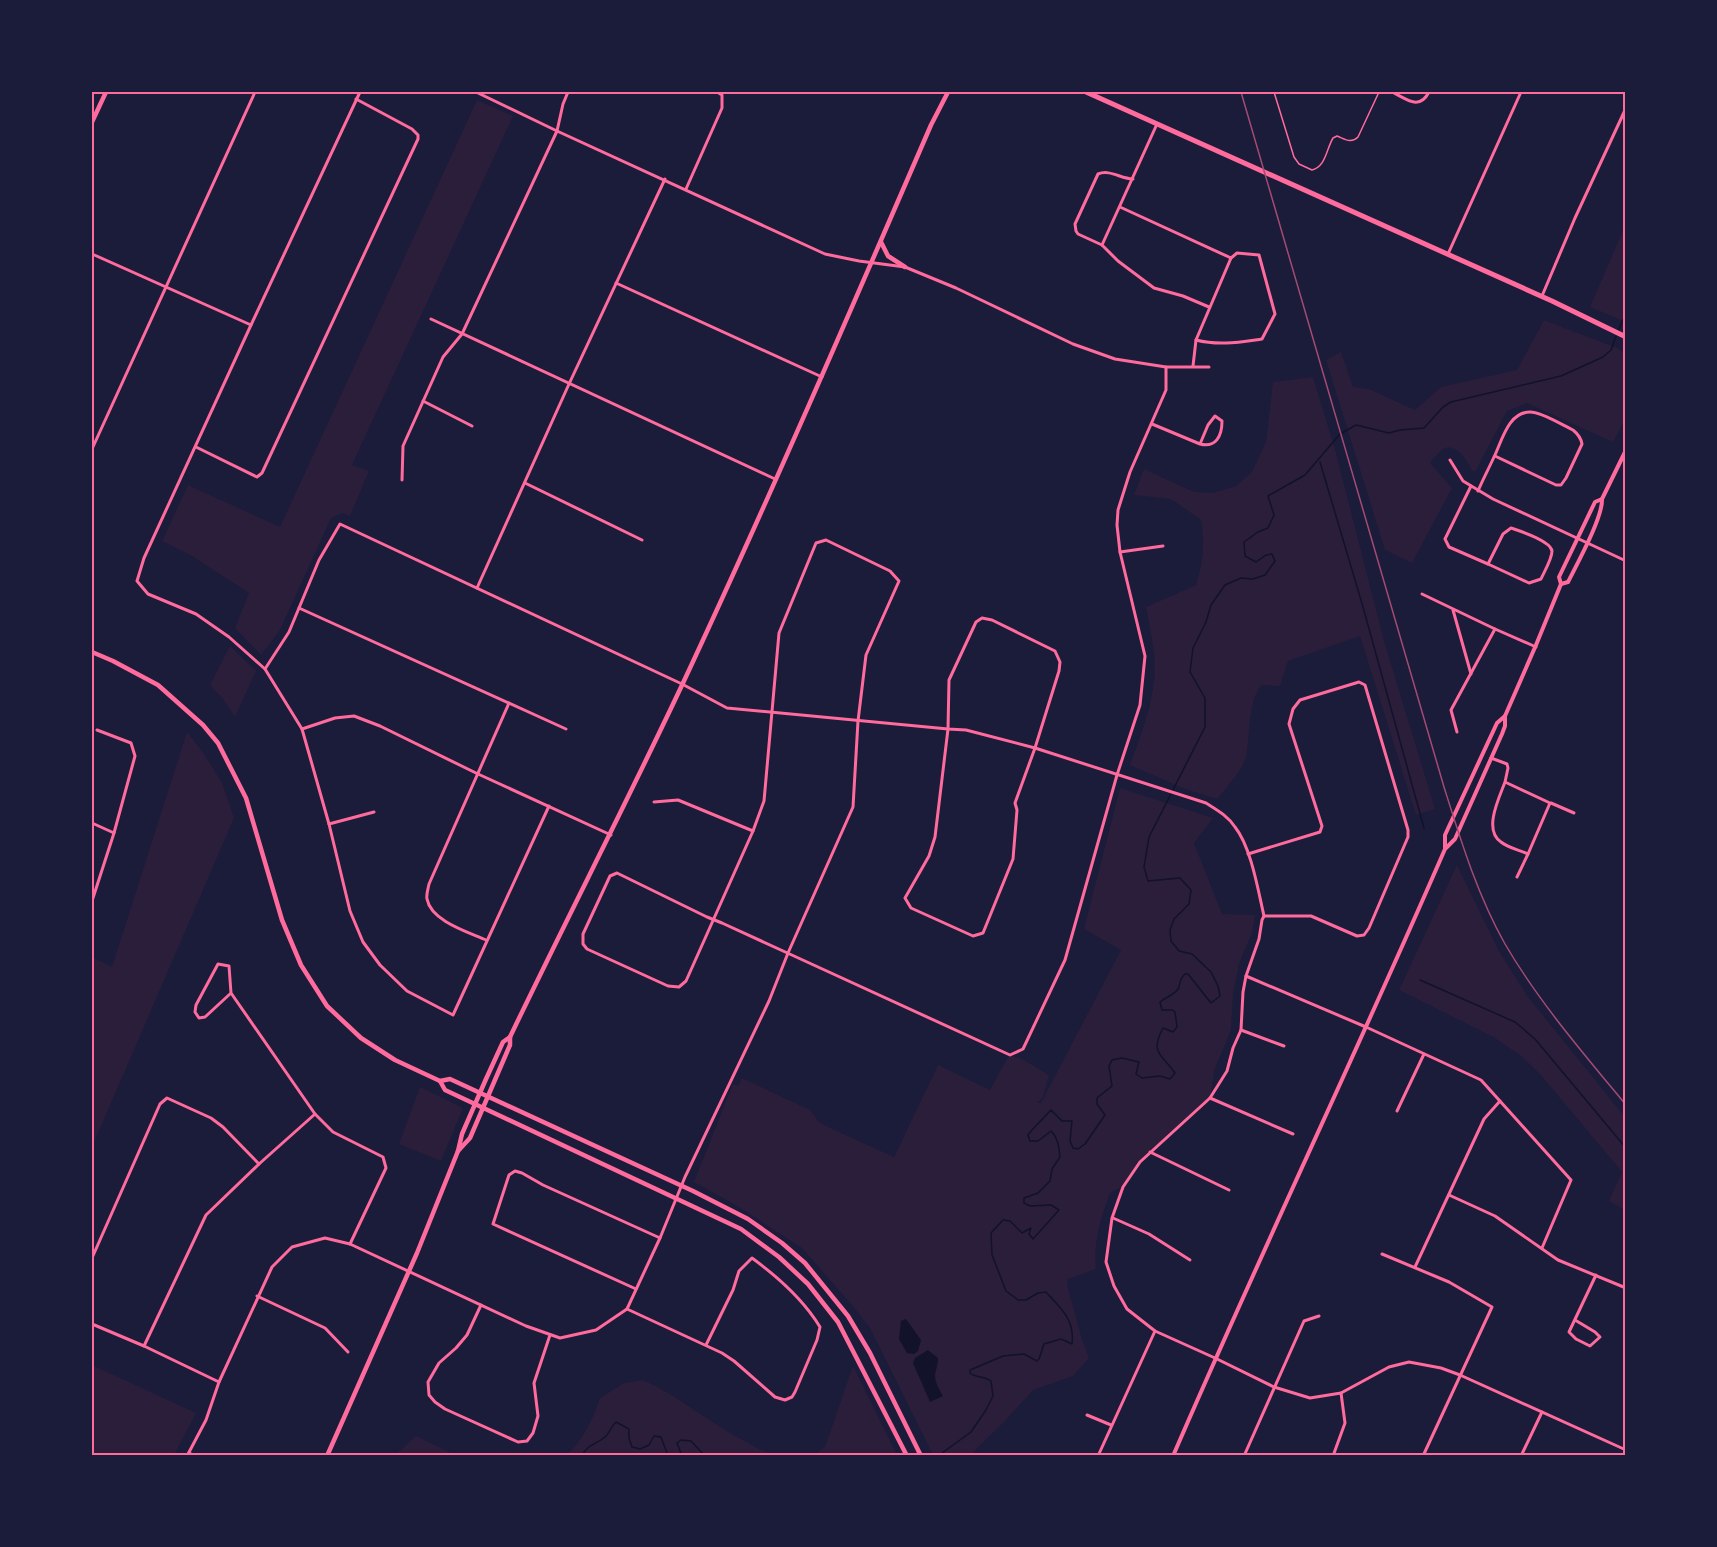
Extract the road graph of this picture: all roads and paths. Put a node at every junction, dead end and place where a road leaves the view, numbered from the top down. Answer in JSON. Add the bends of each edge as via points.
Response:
{"nodes":[{"id":1,"x":106,"y":92,"type":"edge"},
{"id":2,"x":255,"y":92,"type":"edge"},
{"id":3,"x":360,"y":92,"type":"edge"},
{"id":4,"x":476,"y":92,"type":"edge"},
{"id":5,"x":568,"y":92,"type":"edge"},
{"id":6,"x":717,"y":92,"type":"edge"},
{"id":7,"x":948,"y":92,"type":"edge"},
{"id":8,"x":1086,"y":92,"type":"edge"},
{"id":9,"x":1274,"y":92,"type":"edge"},
{"id":10,"x":1379,"y":92,"type":"edge"},
{"id":11,"x":1392,"y":92,"type":"edge"},
{"id":12,"x":1429,"y":92,"type":"edge"},
{"id":13,"x":1521,"y":92,"type":"edge"},
{"id":14,"x":356,"y":99,"type":"junction"},
{"id":15,"x":1626,"y":108,"type":"edge"},
{"id":16,"x":92,"y":122,"type":"edge"},
{"id":17,"x":1157,"y":124,"type":"junction"},
{"id":18,"x":557,"y":131,"type":"junction"},
{"id":19,"x":665,"y":179,"type":"junction"},
{"id":20,"x":1133,"y":179,"type":"junction"},
{"id":21,"x":686,"y":189,"type":"junction"},
{"id":22,"x":1120,"y":207,"type":"junction"},
{"id":23,"x":880,"y":241,"type":"junction"},
{"id":24,"x":1102,"y":245,"type":"junction"},
{"id":25,"x":92,"y":254,"type":"edge"},
{"id":26,"x":1448,"y":255,"type":"junction"},
{"id":27,"x":1231,"y":258,"type":"junction"},
{"id":28,"x":871,"y":262,"type":"junction"},
{"id":29,"x":905,"y":267,"type":"junction"},
{"id":30,"x":616,"y":283,"type":"junction"},
{"id":31,"x":166,"y":287,"type":"junction"},
{"id":32,"x":1542,"y":297,"type":"junction"},
{"id":33,"x":1209,"y":307,"type":"junction"},
{"id":34,"x":431,"y":319,"type":"dead end"},
{"id":35,"x":251,"y":325,"type":"junction"},
{"id":36,"x":462,"y":334,"type":"junction"},
{"id":37,"x":1624,"y":336,"type":"edge"},
{"id":38,"x":1196,"y":340,"type":"junction"},
{"id":39,"x":1166,"y":367,"type":"junction"},
{"id":40,"x":1193,"y":367,"type":"junction"},
{"id":41,"x":1209,"y":367,"type":"dead end"},
{"id":42,"x":822,"y":377,"type":"junction"},
{"id":43,"x":569,"y":384,"type":"junction"},
{"id":44,"x":423,"y":401,"type":"junction"},
{"id":45,"x":1152,"y":424,"type":"junction"},
{"id":46,"x":472,"y":426,"type":"dead end"},
{"id":47,"x":1200,"y":444,"type":"junction"},
{"id":48,"x":196,"y":447,"type":"junction"},
{"id":49,"x":92,"y":449,"type":"edge"},
{"id":50,"x":1626,"y":450,"type":"edge"},
{"id":51,"x":1495,"y":456,"type":"junction"},
{"id":52,"x":1450,"y":460,"type":"dead end"},
{"id":53,"x":775,"y":479,"type":"junction"},
{"id":54,"x":402,"y":480,"type":"dead end"},
{"id":55,"x":525,"y":483,"type":"junction"},
{"id":56,"x":1471,"y":486,"type":"junction"},
{"id":57,"x":1478,"y":491,"type":"junction"},
{"id":58,"x":1602,"y":499,"type":"junction"},
{"id":59,"x":1578,"y":538,"type":"junction"},
{"id":60,"x":642,"y":540,"type":"dead end"},
{"id":61,"x":1587,"y":543,"type":"junction"},
{"id":62,"x":1163,"y":546,"type":"dead end"},
{"id":63,"x":1120,"y":552,"type":"junction"},
{"id":64,"x":1626,"y":561,"type":"edge"},
{"id":65,"x":1488,"y":564,"type":"junction"},
{"id":66,"x":1561,"y":584,"type":"junction"},
{"id":67,"x":477,"y":588,"type":"junction"},
{"id":68,"x":1422,"y":594,"type":"dead end"},
{"id":69,"x":299,"y":608,"type":"junction"},
{"id":70,"x":1453,"y":610,"type":"junction"},
{"id":71,"x":1495,"y":629,"type":"junction"},
{"id":72,"x":1536,"y":647,"type":"junction"},
{"id":73,"x":92,"y":652,"type":"edge"},
{"id":74,"x":265,"y":669,"type":"junction"},
{"id":75,"x":1472,"y":674,"type":"junction"},
{"id":76,"x":682,"y":684,"type":"junction"},
{"id":77,"x":509,"y":703,"type":"junction"},
{"id":78,"x":771,"y":713,"type":"junction"},
{"id":79,"x":1504,"y":716,"type":"junction"},
{"id":80,"x":858,"y":721,"type":"junction"},
{"id":81,"x":302,"y":729,"type":"junction"},
{"id":82,"x":566,"y":729,"type":"dead end"},
{"id":83,"x":948,"y":729,"type":"junction"},
{"id":84,"x":97,"y":730,"type":"dead end"},
{"id":85,"x":1457,"y":732,"type":"dead end"},
{"id":86,"x":1488,"y":743,"type":"junction"},
{"id":87,"x":1035,"y":748,"type":"junction"},
{"id":88,"x":1491,"y":758,"type":"junction"},
{"id":89,"x":478,"y":774,"type":"junction"},
{"id":90,"x":1117,"y":775,"type":"junction"},
{"id":91,"x":1505,"y":782,"type":"junction"},
{"id":92,"x":654,"y":802,"type":"dead end"},
{"id":93,"x":1550,"y":803,"type":"junction"},
{"id":94,"x":549,"y":806,"type":"junction"},
{"id":95,"x":374,"y":812,"type":"dead end"},
{"id":96,"x":1574,"y":813,"type":"dead end"},
{"id":97,"x":92,"y":823,"type":"edge"},
{"id":98,"x":329,"y":824,"type":"junction"},
{"id":99,"x":753,"y":831,"type":"junction"},
{"id":100,"x":114,"y":833,"type":"junction"},
{"id":101,"x":611,"y":835,"type":"junction"},
{"id":102,"x":1445,"y":849,"type":"junction"},
{"id":103,"x":1248,"y":854,"type":"junction"},
{"id":104,"x":1528,"y":854,"type":"junction"},
{"id":105,"x":1516,"y":877,"type":"dead end"},
{"id":106,"x":92,"y":901,"type":"edge"},
{"id":107,"x":1264,"y":916,"type":"junction"},
{"id":108,"x":714,"y":920,"type":"junction"},
{"id":109,"x":486,"y":940,"type":"junction"},
{"id":110,"x":788,"y":953,"type":"junction"},
{"id":111,"x":1246,"y":976,"type":"junction"},
{"id":112,"x":231,"y":993,"type":"junction"},
{"id":113,"x":1366,"y":1027,"type":"junction"},
{"id":114,"x":1241,"y":1030,"type":"junction"},
{"id":115,"x":510,"y":1037,"type":"junction"},
{"id":116,"x":1284,"y":1046,"type":"dead end"},
{"id":117,"x":1424,"y":1054,"type":"junction"},
{"id":118,"x":440,"y":1081,"type":"junction"},
{"id":119,"x":480,"y":1093,"type":"junction"},
{"id":120,"x":488,"y":1097,"type":"junction"},
{"id":121,"x":1210,"y":1098,"type":"junction"},
{"id":122,"x":1500,"y":1101,"type":"junction"},
{"id":123,"x":475,"y":1104,"type":"junction"},
{"id":124,"x":483,"y":1108,"type":"junction"},
{"id":125,"x":1397,"y":1111,"type":"dead end"},
{"id":126,"x":315,"y":1114,"type":"junction"},
{"id":127,"x":1293,"y":1134,"type":"dead end"},
{"id":128,"x":458,"y":1151,"type":"junction"},
{"id":129,"x":1150,"y":1152,"type":"junction"},
{"id":130,"x":259,"y":1164,"type":"junction"},
{"id":131,"x":681,"y":1186,"type":"junction"},
{"id":132,"x":1229,"y":1190,"type":"dead end"},
{"id":133,"x":1449,"y":1195,"type":"junction"},
{"id":134,"x":677,"y":1198,"type":"junction"},
{"id":135,"x":1112,"y":1218,"type":"junction"},
{"id":136,"x":660,"y":1239,"type":"junction"},
{"id":137,"x":350,"y":1244,"type":"junction"},
{"id":138,"x":1542,"y":1248,"type":"junction"},
{"id":139,"x":1382,"y":1254,"type":"dead end"},
{"id":140,"x":92,"y":1258,"type":"edge"},
{"id":141,"x":1190,"y":1260,"type":"dead end"},
{"id":142,"x":1414,"y":1267,"type":"junction"},
{"id":143,"x":409,"y":1271,"type":"junction"},
{"id":144,"x":1596,"y":1275,"type":"junction"},
{"id":145,"x":1626,"y":1288,"type":"edge"},
{"id":146,"x":636,"y":1289,"type":"junction"},
{"id":147,"x":257,"y":1296,"type":"junction"},
{"id":148,"x":481,"y":1305,"type":"junction"},
{"id":149,"x":627,"y":1309,"type":"junction"},
{"id":150,"x":1319,"y":1316,"type":"dead end"},
{"id":151,"x":1575,"y":1320,"type":"junction"},
{"id":152,"x":92,"y":1324,"type":"edge"},
{"id":153,"x":1155,"y":1331,"type":"junction"},
{"id":154,"x":550,"y":1335,"type":"junction"},
{"id":155,"x":706,"y":1345,"type":"junction"},
{"id":156,"x":144,"y":1346,"type":"junction"},
{"id":157,"x":348,"y":1352,"type":"dead end"},
{"id":158,"x":1215,"y":1358,"type":"junction"},
{"id":159,"x":1460,"y":1375,"type":"junction"},
{"id":160,"x":219,"y":1382,"type":"junction"},
{"id":161,"x":1274,"y":1387,"type":"junction"},
{"id":162,"x":1341,"y":1393,"type":"junction"},
{"id":163,"x":1542,"y":1412,"type":"junction"},
{"id":164,"x":1087,"y":1415,"type":"dead end"},
{"id":165,"x":1112,"y":1425,"type":"junction"},
{"id":166,"x":1626,"y":1450,"type":"edge"},
{"id":167,"x":188,"y":1454,"type":"edge"},
{"id":168,"x":195,"y":1455,"type":"edge"},
{"id":169,"x":327,"y":1455,"type":"edge"},
{"id":170,"x":907,"y":1455,"type":"edge"},
{"id":171,"x":921,"y":1455,"type":"edge"},
{"id":172,"x":1098,"y":1455,"type":"edge"},
{"id":173,"x":1173,"y":1455,"type":"edge"},
{"id":174,"x":1244,"y":1455,"type":"edge"},
{"id":175,"x":1333,"y":1455,"type":"edge"},
{"id":176,"x":1423,"y":1455,"type":"edge"},
{"id":177,"x":1521,"y":1455,"type":"edge"}],
"edges":[{"from":1,"to":16,"type":"main road"},
{"from":2,"to":31,"type":"street"},
{"from":3,"to":14,"type":"street"},
{"from":4,"to":18,"type":"street"},
{"from":5,"to":18,"type":"street"},
{"from":6,"to":21,"type":"street","via":[[722,95],[722,108]]},
{"from":7,"to":23,"type":"main road"},
{"from":8,"to":17,"type":"main road"},
{"from":9,"to":10,"type":"lane","via":[[1294,157],[1312,170],[1323,162],[1333,138],[1349,141],[1358,137]]},
{"from":11,"to":12,"type":"street","via":[[1422,102]]},
{"from":13,"to":26,"type":"street"},
{"from":14,"to":35,"type":"street"},
{"from":14,"to":48,"type":"street","via":[[412,129],[418,139],[262,473],[257,477]]},
{"from":15,"to":32,"type":"street"},
{"from":17,"to":20,"type":"street"},
{"from":17,"to":26,"type":"main road"},
{"from":18,"to":19,"type":"street"},
{"from":18,"to":36,"type":"street"},
{"from":19,"to":21,"type":"street"},
{"from":19,"to":30,"type":"street"},
{"from":20,"to":22,"type":"street"},
{"from":20,"to":24,"type":"street","via":[[1104,171],[1098,174],[1075,224],[1078,234]]},
{"from":21,"to":28,"type":"street","via":[[825,254]]},
{"from":22,"to":24,"type":"street"},
{"from":22,"to":27,"type":"street"},
{"from":23,"to":28,"type":"main road"},
{"from":23,"to":29,"type":"main road","via":[[888,256]]},
{"from":24,"to":33,"type":"street","via":[[1154,288]]},
{"from":25,"to":31,"type":"street"},
{"from":26,"to":32,"type":"main road"},
{"from":27,"to":33,"type":"street"},
{"from":27,"to":38,"type":"street","via":[[1237,253],[1259,255],[1275,314],[1262,339],[1228,344]]},
{"from":28,"to":29,"type":"street"},
{"from":28,"to":42,"type":"main road"},
{"from":29,"to":39,"type":"street","via":[[1083,348],[1115,359]]},
{"from":30,"to":42,"type":"street"},
{"from":30,"to":43,"type":"street"},
{"from":31,"to":35,"type":"street"},
{"from":31,"to":49,"type":"street"},
{"from":32,"to":37,"type":"main road"},
{"from":33,"to":38,"type":"street"},
{"from":34,"to":36,"type":"street"},
{"from":35,"to":48,"type":"street"},
{"from":36,"to":43,"type":"street"},
{"from":36,"to":44,"type":"street","via":[[443,357]]},
{"from":38,"to":40,"type":"street"},
{"from":39,"to":40,"type":"street"},
{"from":39,"to":45,"type":"street","via":[[1166,390]]},
{"from":40,"to":41,"type":"street"},
{"from":42,"to":53,"type":"main road"},
{"from":43,"to":53,"type":"street"},
{"from":43,"to":55,"type":"street"},
{"from":44,"to":46,"type":"street"},
{"from":44,"to":54,"type":"street","via":[[403,446]]},
{"from":45,"to":47,"type":"street"},
{"from":45,"to":63,"type":"street","via":[[1130,471],[1118,510]]},
{"from":47,"to":47,"type":"street","via":[[1213,444],[1220,437],[1222,421],[1215,416]]},
{"from":48,"to":74,"type":"street","via":[[137,581],[148,594],[196,614]]},
{"from":50,"to":58,"type":"street"},
{"from":51,"to":51,"type":"street","via":[[1561,485],[1582,444],[1573,430],[1528,412],[1509,424]]},
{"from":51,"to":57,"type":"street"},
{"from":52,"to":56,"type":"street","via":[[1463,481]]},
{"from":53,"to":76,"type":"main road"},
{"from":55,"to":60,"type":"street"},
{"from":55,"to":67,"type":"street"},
{"from":56,"to":57,"type":"street"},
{"from":56,"to":65,"type":"street","via":[[1445,539],[1449,547]]},
{"from":57,"to":59,"type":"street"},
{"from":58,"to":59,"type":"street","via":[[1595,502]]},
{"from":58,"to":61,"type":"street","via":[[1603,506]]},
{"from":59,"to":61,"type":"street"},
{"from":59,"to":66,"type":"street","via":[[1559,577]]},
{"from":61,"to":64,"type":"street"},
{"from":61,"to":66,"type":"street","via":[[1568,582]]},
{"from":62,"to":63,"type":"street"},
{"from":63,"to":90,"type":"street","via":[[1145,656],[1140,705]]},
{"from":65,"to":65,"type":"street","via":[[1529,583],[1535,582],[1541,579],[1552,553],[1545,542],[1510,528]]},
{"from":66,"to":72,"type":"street"},
{"from":67,"to":69,"type":"street","via":[[340,524],[319,560]]},
{"from":67,"to":76,"type":"street"},
{"from":68,"to":70,"type":"street"},
{"from":69,"to":74,"type":"street","via":[[290,632]]},
{"from":69,"to":77,"type":"street"},
{"from":70,"to":71,"type":"street"},
{"from":70,"to":75,"type":"street"},
{"from":71,"to":72,"type":"street"},
{"from":71,"to":75,"type":"street"},
{"from":72,"to":79,"type":"street"},
{"from":73,"to":118,"type":"main road","via":[[158,685],[218,743],[246,798],[282,920],[301,965],[327,1006],[361,1038],[395,1060]]},
{"from":74,"to":81,"type":"street"},
{"from":75,"to":85,"type":"street","via":[[1451,710]]},
{"from":76,"to":78,"type":"street","via":[[727,708]]},
{"from":76,"to":101,"type":"main road"},
{"from":77,"to":82,"type":"street"},
{"from":77,"to":89,"type":"street"},
{"from":78,"to":80,"type":"street"},
{"from":78,"to":80,"type":"street","via":[[778,633],[816,543],[826,540],[890,571],[899,581],[866,655]]},
{"from":78,"to":99,"type":"street","via":[[764,801]]},
{"from":79,"to":86,"type":"street"},
{"from":79,"to":88,"type":"street","via":[[1505,726]]},
{"from":80,"to":83,"type":"street"},
{"from":80,"to":110,"type":"street","via":[[853,807]]},
{"from":81,"to":89,"type":"street","via":[[354,716]]},
{"from":81,"to":98,"type":"street"},
{"from":83,"to":87,"type":"street"},
{"from":83,"to":87,"type":"street","via":[[949,680],[976,622],[982,618],[992,620],[1055,651],[1060,662]]},
{"from":83,"to":87,"type":"street","via":[[935,837],[906,898],[911,908],[973,936],[983,933],[1013,859],[1015,803]]},
{"from":84,"to":100,"type":"street","via":[[131,743],[135,756]]},
{"from":86,"to":88,"type":"street"},
{"from":86,"to":102,"type":"street","via":[[1445,835]]},
{"from":87,"to":90,"type":"street"},
{"from":88,"to":91,"type":"street","via":[[1507,764]]},
{"from":88,"to":102,"type":"street","via":[[1455,839]]},
{"from":89,"to":94,"type":"street"},
{"from":89,"to":109,"type":"street","via":[[426,898],[439,918]]},
{"from":90,"to":103,"type":"street","via":[[1206,803],[1224,815],[1239,833]]},
{"from":90,"to":110,"type":"street","via":[[1065,960],[1023,1049],[1010,1055]]},
{"from":91,"to":93,"type":"street"},
{"from":91,"to":104,"type":"street","via":[[1493,818],[1496,836]]},
{"from":92,"to":99,"type":"street","via":[[678,800]]},
{"from":93,"to":96,"type":"street"},
{"from":93,"to":104,"type":"street"},
{"from":94,"to":101,"type":"street"},
{"from":94,"to":109,"type":"street"},
{"from":95,"to":98,"type":"street"},
{"from":97,"to":100,"type":"street"},
{"from":98,"to":109,"type":"street","via":[[350,911],[363,942],[407,991],[453,1015]]},
{"from":99,"to":108,"type":"street"},
{"from":100,"to":106,"type":"street"},
{"from":101,"to":115,"type":"main road"},
{"from":102,"to":113,"type":"street"},
{"from":103,"to":107,"type":"street"},
{"from":103,"to":107,"type":"street","via":[[1320,832],[1322,826],[1289,724],[1293,709],[1300,700],[1359,682],[1365,685],[1408,830],[1369,928],[1364,935],[1357,936],[1311,916]]},
{"from":104,"to":105,"type":"street"},
{"from":107,"to":111,"type":"street"},
{"from":108,"to":108,"type":"street","via":[[686,981],[679,987],[658,982],[587,950],[583,944],[583,934],[610,876],[617,873]]},
{"from":108,"to":110,"type":"street"},
{"from":110,"to":131,"type":"street"},
{"from":111,"to":113,"type":"street"},
{"from":111,"to":114,"type":"street"},
{"from":112,"to":112,"type":"street","via":[[229,966],[218,964],[195,1012],[199,1018],[205,1017]]},
{"from":112,"to":126,"type":"street"},
{"from":113,"to":117,"type":"street"},
{"from":113,"to":158,"type":"street"},
{"from":114,"to":116,"type":"street"},
{"from":114,"to":121,"type":"street","via":[[1227,1071]]},
{"from":115,"to":119,"type":"main road"},
{"from":115,"to":120,"type":"main road","via":[[510,1046]]},
{"from":117,"to":122,"type":"street","via":[[1481,1080]]},
{"from":117,"to":125,"type":"street"},
{"from":118,"to":119,"type":"main road","via":[[450,1079]]},
{"from":118,"to":123,"type":"main road","via":[[445,1090]]},
{"from":119,"to":120,"type":"main road"},
{"from":119,"to":123,"type":"main road"},
{"from":120,"to":124,"type":"main road"},
{"from":120,"to":131,"type":"main road"},
{"from":121,"to":127,"type":"street"},
{"from":121,"to":129,"type":"street"},
{"from":122,"to":133,"type":"street","via":[[1484,1119]]},
{"from":122,"to":138,"type":"street","via":[[1571,1180]]},
{"from":123,"to":124,"type":"main road"},
{"from":123,"to":128,"type":"main road"},
{"from":124,"to":128,"type":"main road","via":[[470,1138]]},
{"from":124,"to":134,"type":"main road"},
{"from":126,"to":130,"type":"street"},
{"from":126,"to":137,"type":"street","via":[[333,1132],[383,1156],[386,1168]]},
{"from":128,"to":143,"type":"main road"},
{"from":129,"to":132,"type":"street"},
{"from":129,"to":135,"type":"street","via":[[1123,1187]]},
{"from":130,"to":140,"type":"street","via":[[211,1118],[167,1098],[160,1104]]},
{"from":130,"to":156,"type":"street","via":[[206,1215]]},
{"from":131,"to":134,"type":"street"},
{"from":131,"to":171,"type":"main road","via":[[748,1219],[805,1263],[848,1316]]},
{"from":133,"to":138,"type":"street","via":[[1495,1216]]},
{"from":133,"to":142,"type":"street"},
{"from":134,"to":136,"type":"street"},
{"from":134,"to":170,"type":"main road","via":[[741,1229],[808,1284],[838,1322]]},
{"from":135,"to":141,"type":"street","via":[[1149,1234]]},
{"from":135,"to":153,"type":"street","via":[[1106,1262],[1114,1286],[1127,1309]]},
{"from":136,"to":146,"type":"street"},
{"from":136,"to":146,"type":"street","via":[[522,1173],[509,1175],[493,1224]]},
{"from":137,"to":143,"type":"street"},
{"from":137,"to":147,"type":"street","via":[[325,1238],[292,1247],[272,1267]]},
{"from":138,"to":144,"type":"street","via":[[1558,1260]]},
{"from":139,"to":142,"type":"street"},
{"from":142,"to":159,"type":"street","via":[[1492,1307]]},
{"from":143,"to":148,"type":"street"},
{"from":143,"to":169,"type":"main road"},
{"from":144,"to":145,"type":"street"},
{"from":144,"to":151,"type":"street"},
{"from":146,"to":149,"type":"street"},
{"from":147,"to":157,"type":"street","via":[[325,1328]]},
{"from":147,"to":160,"type":"street"},
{"from":148,"to":154,"type":"street"},
{"from":148,"to":154,"type":"street","via":[[467,1335],[439,1363],[428,1382],[429,1395],[445,1409],[518,1442],[527,1441],[533,1433],[538,1416],[534,1383]]},
{"from":149,"to":154,"type":"street","via":[[596,1330],[560,1338]]},
{"from":149,"to":155,"type":"street"},
{"from":150,"to":161,"type":"street","via":[[1304,1321]]},
{"from":151,"to":151,"type":"street","via":[[1569,1332],[1576,1339],[1590,1346],[1600,1337]]},
{"from":152,"to":156,"type":"street"},
{"from":153,"to":158,"type":"street"},
{"from":153,"to":165,"type":"street"},
{"from":155,"to":155,"type":"street","via":[[734,1361],[775,1397],[784,1400],[795,1392],[820,1327],[808,1308],[752,1258],[739,1271]]},
{"from":156,"to":160,"type":"street"},
{"from":158,"to":161,"type":"street"},
{"from":158,"to":173,"type":"street"},
{"from":159,"to":162,"type":"street","via":[[1409,1362],[1389,1367]]},
{"from":159,"to":163,"type":"street"},
{"from":159,"to":176,"type":"street"},
{"from":160,"to":167,"type":"street","via":[[206,1420]]},
{"from":161,"to":162,"type":"street","via":[[1310,1398]]},
{"from":161,"to":174,"type":"street"},
{"from":162,"to":175,"type":"street","via":[[1345,1423]]},
{"from":163,"to":166,"type":"street"},
{"from":163,"to":177,"type":"street"},
{"from":164,"to":165,"type":"street"},
{"from":165,"to":172,"type":"street"},
{"from":167,"to":168,"type":"street"}]}
